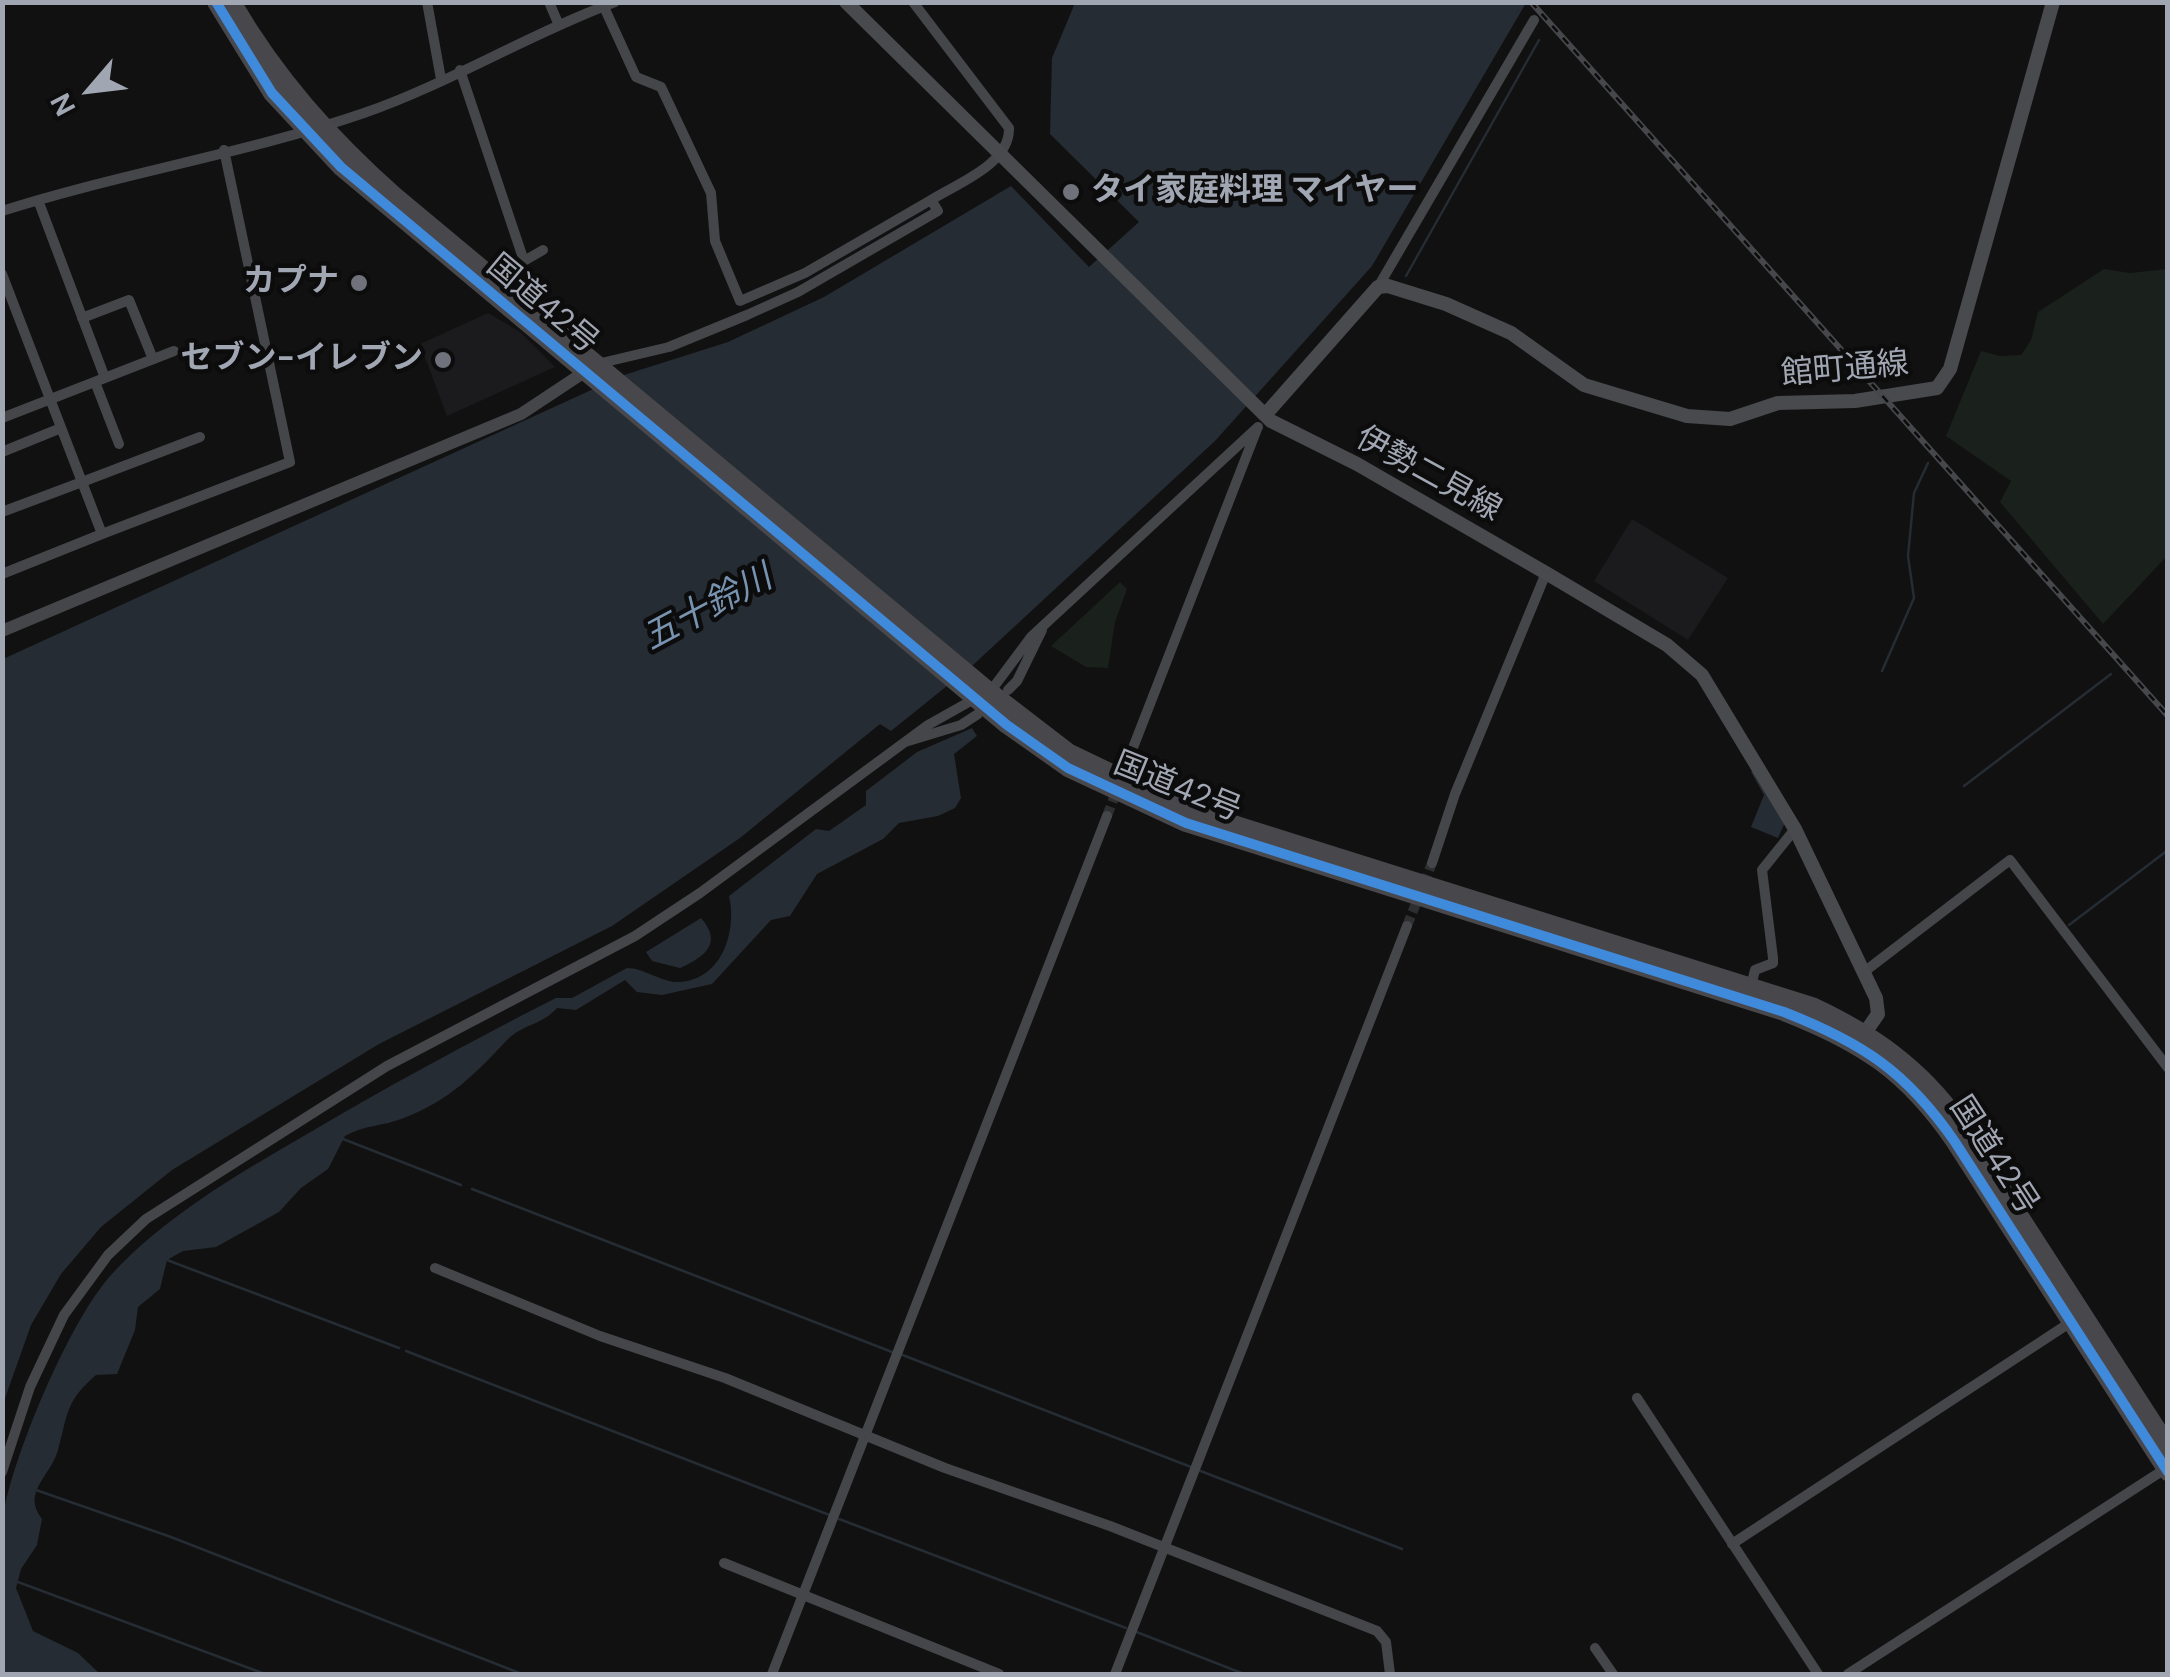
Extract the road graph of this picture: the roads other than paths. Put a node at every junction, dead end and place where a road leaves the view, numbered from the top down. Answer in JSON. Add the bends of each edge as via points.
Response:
{"nodes":[{"id":1,"x":216,"y":2,"type":"edge"},
{"id":2,"x":232,"y":2,"type":"edge"},
{"id":3,"x":427,"y":2,"type":"edge"},
{"id":4,"x":548,"y":2,"type":"edge"},
{"id":5,"x":846,"y":2,"type":"edge"},
{"id":6,"x":913,"y":2,"type":"edge"},
{"id":7,"x":2054,"y":2,"type":"edge"},
{"id":8,"x":609,"y":5,"type":"edge"},
{"id":9,"x":1534,"y":20,"type":"dead end"},
{"id":10,"x":558,"y":23,"type":"junction"},
{"id":11,"x":460,"y":70,"type":"junction"},
{"id":12,"x":441,"y":79,"type":"junction"},
{"id":13,"x":314,"y":129,"type":"junction"},
{"id":14,"x":224,"y":150,"type":"junction"},
{"id":15,"x":1000,"y":156,"type":"junction"},
{"id":16,"x":38,"y":200,"type":"junction"},
{"id":17,"x":931,"y":200,"type":"junction"},
{"id":18,"x":2,"y":211,"type":"edge"},
{"id":19,"x":543,"y":250,"type":"dead end"},
{"id":20,"x":2,"y":274,"type":"edge"},
{"id":21,"x":1378,"y":287,"type":"junction"},
{"id":22,"x":82,"y":318,"type":"junction"},
{"id":23,"x":174,"y":351,"type":"dead end"},
{"id":24,"x":153,"y":359,"type":"junction"},
{"id":25,"x":595,"y":373,"type":"junction"},
{"id":26,"x":100,"y":380,"type":"junction"},
{"id":27,"x":50,"y":399,"type":"junction"},
{"id":28,"x":1259,"y":416,"type":"junction"},
{"id":29,"x":2,"y":418,"type":"edge"},
{"id":30,"x":62,"y":428,"type":"junction"},
{"id":31,"x":200,"y":437,"type":"dead end"},
{"id":32,"x":119,"y":444,"type":"dead end"},
{"id":33,"x":2,"y":452,"type":"edge"},
{"id":34,"x":82,"y":482,"type":"junction"},
{"id":35,"x":2,"y":512,"type":"edge"},
{"id":36,"x":102,"y":534,"type":"junction"},
{"id":37,"x":1546,"y":573,"type":"junction"},
{"id":38,"x":2,"y":574,"type":"edge"},
{"id":39,"x":1044,"y":625,"type":"junction"},
{"id":40,"x":2,"y":631,"type":"edge"},
{"id":41,"x":982,"y":694,"type":"junction"},
{"id":42,"x":1129,"y":758,"type":"tunnel mouth"},
{"id":43,"x":1108,"y":816,"type":"tunnel mouth"},
{"id":44,"x":1795,"y":829,"type":"junction"},
{"id":45,"x":1432,"y":864,"type":"tunnel mouth"},
{"id":46,"x":1406,"y":926,"type":"tunnel mouth"},
{"id":47,"x":1864,"y":972,"type":"junction"},
{"id":48,"x":1750,"y":986,"type":"junction"},
{"id":49,"x":1861,"y":1039,"type":"junction"},
{"id":50,"x":2168,"y":1068,"type":"edge"},
{"id":51,"x":435,"y":1268,"type":"dead end"},
{"id":52,"x":2071,"y":1322,"type":"junction"},
{"id":53,"x":1637,"y":1398,"type":"dead end"},
{"id":54,"x":865,"y":1435,"type":"junction"},
{"id":55,"x":2168,"y":1446,"type":"edge"},
{"id":56,"x":2166,"y":1470,"type":"edge"},
{"id":57,"x":2,"y":1472,"type":"edge"},
{"id":58,"x":1732,"y":1544,"type":"junction"},
{"id":59,"x":1163,"y":1550,"type":"junction"},
{"id":60,"x":724,"y":1563,"type":"dead end"},
{"id":61,"x":801,"y":1598,"type":"junction"},
{"id":62,"x":1595,"y":1648,"type":"dead end"},
{"id":63,"x":1390,"y":1670,"type":"edge"},
{"id":64,"x":772,"y":1674,"type":"edge"},
{"id":65,"x":999,"y":1674,"type":"edge"},
{"id":66,"x":1115,"y":1674,"type":"edge"},
{"id":67,"x":1400,"y":1674,"type":"edge"},
{"id":68,"x":1613,"y":1674,"type":"edge"},
{"id":69,"x":1818,"y":1674,"type":"edge"},
{"id":70,"x":1848,"y":1674,"type":"edge"}],
"edges":[{"from":1,"to":13,"type":"highway","name":"国道42号","via":[[255,69]]},
{"from":2,"to":13,"type":"highway","name":"国道42号"},
{"from":3,"to":12,"type":"street"},
{"from":4,"to":10,"type":"street"},
{"from":5,"to":15,"type":"main road","name":"伊勢二見線"},
{"from":6,"to":15,"type":"street","via":[[1008,128]]},
{"from":7,"to":21,"type":"main road","name":"館町通線","via":[[1950,369],[1937,388],[1855,401],[1778,403],[1730,420],[1686,416],[1584,384],[1511,334],[1446,304]]},
{"from":8,"to":10,"type":"street"},
{"from":8,"to":17,"type":"street","via":[[636,77],[661,87],[711,193],[715,241],[740,301],[805,273]]},
{"from":9,"to":21,"type":"street"},
{"from":10,"to":11,"type":"street"},
{"from":11,"to":12,"type":"street"},
{"from":11,"to":19,"type":"street","via":[[520,266]]},
{"from":12,"to":13,"type":"street"},
{"from":13,"to":14,"type":"street"},
{"from":13,"to":25,"type":"highway","name":"国道42号"},
{"from":14,"to":16,"type":"street"},
{"from":14,"to":36,"type":"street","via":[[290,462]]},
{"from":15,"to":17,"type":"street"},
{"from":15,"to":28,"type":"main road","name":"伊勢二見線"},
{"from":16,"to":18,"type":"street"},
{"from":16,"to":22,"type":"street"},
{"from":17,"to":25,"type":"street","via":[[938,211],[747,315]]},
{"from":20,"to":27,"type":"street"},
{"from":21,"to":28,"type":"main road"},
{"from":22,"to":24,"type":"street","via":[[129,300]]},
{"from":22,"to":26,"type":"street"},
{"from":23,"to":24,"type":"street"},
{"from":24,"to":26,"type":"street"},
{"from":25,"to":40,"type":"street","via":[[521,414]]},
{"from":25,"to":41,"type":"highway","name":"国道42号"},
{"from":26,"to":27,"type":"street"},
{"from":26,"to":32,"type":"street"},
{"from":27,"to":29,"type":"street"},
{"from":27,"to":30,"type":"street"},
{"from":28,"to":37,"type":"main road","name":"伊勢二見線"},
{"from":28,"to":39,"type":"street"},
{"from":28,"to":42,"type":"street"},
{"from":30,"to":33,"type":"street"},
{"from":30,"to":34,"type":"street"},
{"from":31,"to":34,"type":"street"},
{"from":34,"to":35,"type":"street"},
{"from":34,"to":36,"type":"street"},
{"from":36,"to":38,"type":"street"},
{"from":37,"to":44,"type":"main road","name":"伊勢二見線","via":[[1667,645],[1702,676]]},
{"from":37,"to":45,"type":"street","via":[[1454,794]]},
{"from":39,"to":41,"type":"street"},
{"from":39,"to":41,"type":"street","via":[[1017,681]]},
{"from":41,"to":48,"type":"highway","name":"国道42号","via":[[1068,752],[1189,810]]},
{"from":41,"to":49,"type":"highway","name":"国道42号","via":[[1068,768],[1150,809]]},
{"from":41,"to":57,"type":"street","via":[[904,742],[635,936],[387,1066],[146,1219],[108,1255],[64,1315],[30,1387]]},
{"from":43,"to":54,"type":"street"},
{"from":44,"to":47,"type":"main road","name":"伊勢二見線"},
{"from":44,"to":48,"type":"street","via":[[1762,870],[1773,958],[1755,970]]},
{"from":46,"to":59,"type":"street"},
{"from":47,"to":49,"type":"main road","name":"伊勢二見線","via":[[1878,1007]]},
{"from":47,"to":50,"type":"street","via":[[2010,860]]},
{"from":48,"to":49,"type":"highway","name":"国道42号","via":[[1812,1006]]},
{"from":49,"to":52,"type":"highway","name":"国道42号","via":[[1926,1100]]},
{"from":49,"to":55,"type":"highway","name":"国道42号","via":[[1899,1056],[1938,1093]]},
{"from":51,"to":54,"type":"street"},
{"from":52,"to":56,"type":"highway","name":"国道42号"},
{"from":52,"to":58,"type":"street"},
{"from":53,"to":58,"type":"street"},
{"from":54,"to":59,"type":"street"},
{"from":54,"to":61,"type":"street"},
{"from":56,"to":70,"type":"street"},
{"from":58,"to":69,"type":"street"},
{"from":59,"to":63,"type":"street","via":[[1377,1631],[1386,1642]]},
{"from":59,"to":66,"type":"street"},
{"from":60,"to":61,"type":"street"},
{"from":61,"to":64,"type":"street"},
{"from":61,"to":65,"type":"street"},
{"from":62,"to":68,"type":"street"},
{"from":63,"to":67,"type":"street"}]}
